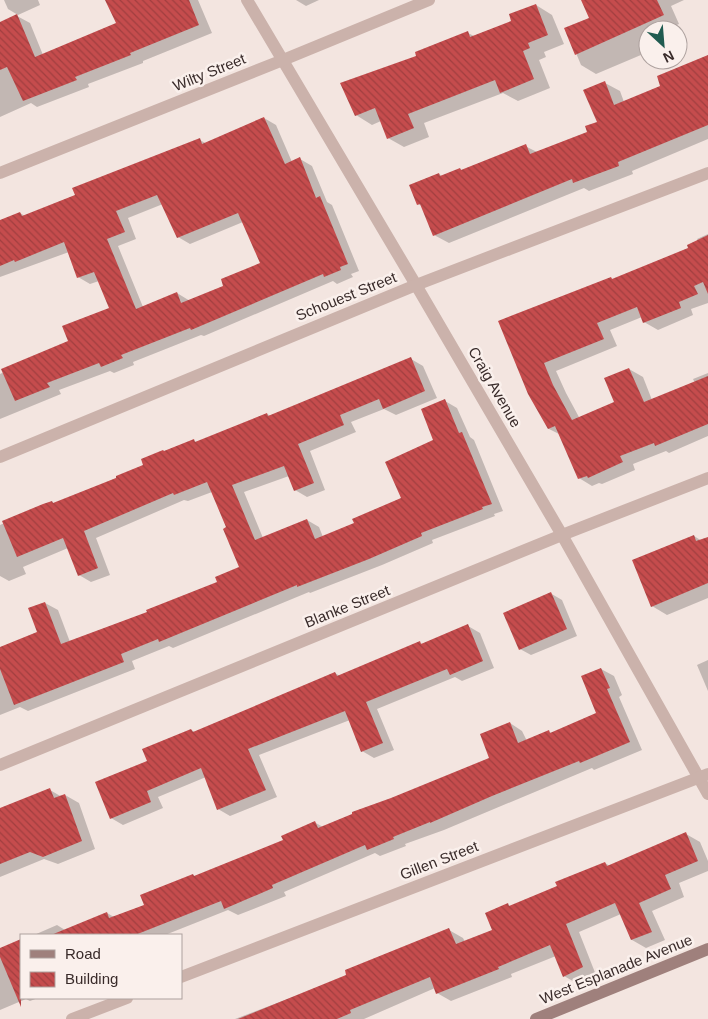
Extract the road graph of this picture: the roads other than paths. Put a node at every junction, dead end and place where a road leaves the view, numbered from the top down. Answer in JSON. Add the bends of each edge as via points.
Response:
{"nodes":[{"id":1,"x":247,"y":0,"type":"edge"},
{"id":2,"x":428,"y":0,"type":"edge"},
{"id":3,"x":283,"y":60,"type":"junction"},
{"id":4,"x":0,"y":173,"type":"edge"},
{"id":5,"x":708,"y":173,"type":"edge"},
{"id":6,"x":416,"y":285,"type":"junction"},
{"id":7,"x":0,"y":457,"type":"edge"},
{"id":8,"x":708,"y":478,"type":"edge"},
{"id":9,"x":562,"y":535,"type":"junction"},
{"id":10,"x":0,"y":765,"type":"edge"},
{"id":11,"x":703,"y":776,"type":"edge"},
{"id":12,"x":708,"y":794,"type":"edge"},
{"id":13,"x":708,"y":949,"type":"edge"},
{"id":14,"x":182,"y":977,"type":"edge"},
{"id":15,"x":124,"y":999,"type":"edge"},
{"id":16,"x":72,"y":1019,"type":"edge"},
{"id":17,"x":536,"y":1019,"type":"edge"}],
"edges":[{"from":1,"to":3,"type":"street","name":"Craig Avenue"},
{"from":2,"to":3,"type":"street","name":"Wilty Street"},
{"from":3,"to":4,"type":"street","name":"Wilty Street"},
{"from":3,"to":6,"type":"street","name":"Craig Avenue"},
{"from":5,"to":6,"type":"street","name":"Schouest Street"},
{"from":6,"to":7,"type":"street","name":"Schouest Street"},
{"from":6,"to":9,"type":"street","name":"Craig Avenue"},
{"from":8,"to":9,"type":"street","name":"Blanke Street"},
{"from":9,"to":10,"type":"street","name":"Blanke Street"},
{"from":9,"to":11,"type":"street","name":"Craig Avenue"},
{"from":11,"to":12,"type":"street","name":"Craig Avenue"},
{"from":11,"to":14,"type":"street","name":"Gillen Street"},
{"from":13,"to":17,"type":"main road","name":"West Esplanade Avenue"},
{"from":15,"to":16,"type":"street"}]}
